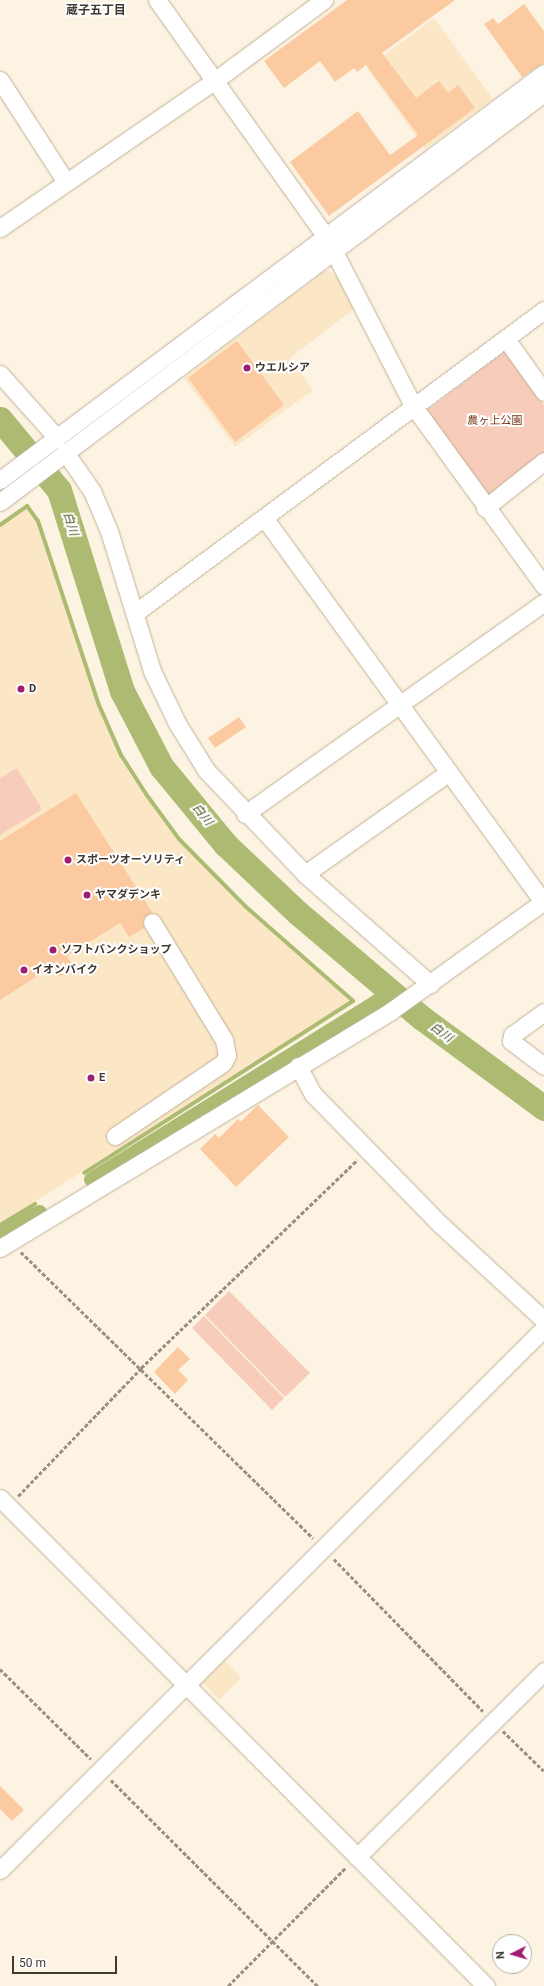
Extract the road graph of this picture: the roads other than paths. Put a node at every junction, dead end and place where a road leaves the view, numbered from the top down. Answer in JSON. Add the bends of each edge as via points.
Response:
{"nodes":[{"id":1,"x":157,"y":0,"type":"edge"},
{"id":2,"x":324,"y":0,"type":"edge"},
{"id":3,"x":544,"y":73,"type":"edge"},
{"id":4,"x":0,"y":80,"type":"edge"},
{"id":5,"x":214,"y":81,"type":"junction"},
{"id":6,"x":544,"y":93,"type":"edge"},
{"id":7,"x":66,"y":182,"type":"junction"},
{"id":8,"x":0,"y":228,"type":"edge"},
{"id":9,"x":330,"y":244,"type":"junction"},
{"id":10,"x":544,"y":310,"type":"edge"},
{"id":11,"x":506,"y":339,"type":"junction"},
{"id":12,"x":0,"y":374,"type":"edge"},
{"id":13,"x":544,"y":392,"type":"edge"},
{"id":14,"x":414,"y":407,"type":"junction"},
{"id":15,"x":56,"y":449,"type":"junction"},
{"id":16,"x":544,"y":461,"type":"edge"},
{"id":17,"x":0,"y":480,"type":"edge"},
{"id":18,"x":0,"y":502,"type":"edge"},
{"id":19,"x":485,"y":508,"type":"junction"},
{"id":20,"x":265,"y":519,"type":"junction"},
{"id":21,"x":544,"y":586,"type":"edge"},
{"id":22,"x":544,"y":602,"type":"edge"},
{"id":23,"x":135,"y":613,"type":"junction"},
{"id":24,"x":400,"y":704,"type":"junction"},
{"id":25,"x":449,"y":772,"type":"junction"},
{"id":26,"x":245,"y":814,"type":"junction"},
{"id":27,"x":305,"y":874,"type":"junction"},
{"id":28,"x":543,"y":902,"type":"edge"},
{"id":29,"x":152,"y":922,"type":"dead end"},
{"id":30,"x":424,"y":989,"type":"junction"},
{"id":31,"x":544,"y":1012,"type":"edge"},
{"id":32,"x":298,"y":1066,"type":"junction"},
{"id":33,"x":544,"y":1066,"type":"edge"},
{"id":34,"x":115,"y":1136,"type":"dead end"},
{"id":35,"x":5,"y":1245,"type":"edge"},
{"id":36,"x":542,"y":1327,"type":"edge"},
{"id":37,"x":4,"y":1502,"type":"edge"},
{"id":38,"x":544,"y":1671,"type":"edge"},
{"id":39,"x":186,"y":1685,"type":"junction"},
{"id":40,"x":357,"y":1857,"type":"junction"},
{"id":41,"x":0,"y":1870,"type":"edge"},
{"id":42,"x":486,"y":1986,"type":"edge"}],
"edges":[{"from":1,"to":5,"type":"street"},
{"from":2,"to":5,"type":"street"},
{"from":3,"to":9,"type":"street"},
{"from":4,"to":7,"type":"street"},
{"from":5,"to":7,"type":"street"},
{"from":5,"to":9,"type":"street"},
{"from":6,"to":9,"type":"street"},
{"from":7,"to":8,"type":"street"},
{"from":9,"to":14,"type":"street"},
{"from":9,"to":15,"type":"street"},
{"from":10,"to":11,"type":"street"},
{"from":11,"to":13,"type":"street"},
{"from":11,"to":14,"type":"street"},
{"from":12,"to":15,"type":"street"},
{"from":14,"to":19,"type":"street"},
{"from":14,"to":20,"type":"street"},
{"from":15,"to":17,"type":"street"},
{"from":15,"to":18,"type":"street","via":[[28,482]]},
{"from":15,"to":23,"type":"street","via":[[92,491],[109,530]]},
{"from":16,"to":19,"type":"street"},
{"from":19,"to":21,"type":"street"},
{"from":20,"to":23,"type":"street"},
{"from":20,"to":24,"type":"street"},
{"from":22,"to":24,"type":"street"},
{"from":23,"to":26,"type":"street","via":[[152,671],[177,723],[206,770]]},
{"from":24,"to":25,"type":"street"},
{"from":24,"to":26,"type":"street"},
{"from":25,"to":27,"type":"street"},
{"from":25,"to":28,"type":"street"},
{"from":26,"to":27,"type":"street"},
{"from":27,"to":30,"type":"street"},
{"from":28,"to":30,"type":"street"},
{"from":29,"to":34,"type":"street","via":[[224,1040],[227,1055],[223,1063]]},
{"from":30,"to":32,"type":"street"},
{"from":31,"to":33,"type":"street","via":[[512,1035],[511,1041]]},
{"from":32,"to":35,"type":"street"},
{"from":32,"to":36,"type":"street","via":[[312,1094]]},
{"from":36,"to":39,"type":"street"},
{"from":37,"to":39,"type":"street"},
{"from":38,"to":40,"type":"street"},
{"from":39,"to":40,"type":"street"},
{"from":39,"to":41,"type":"street"},
{"from":40,"to":42,"type":"street"}]}
